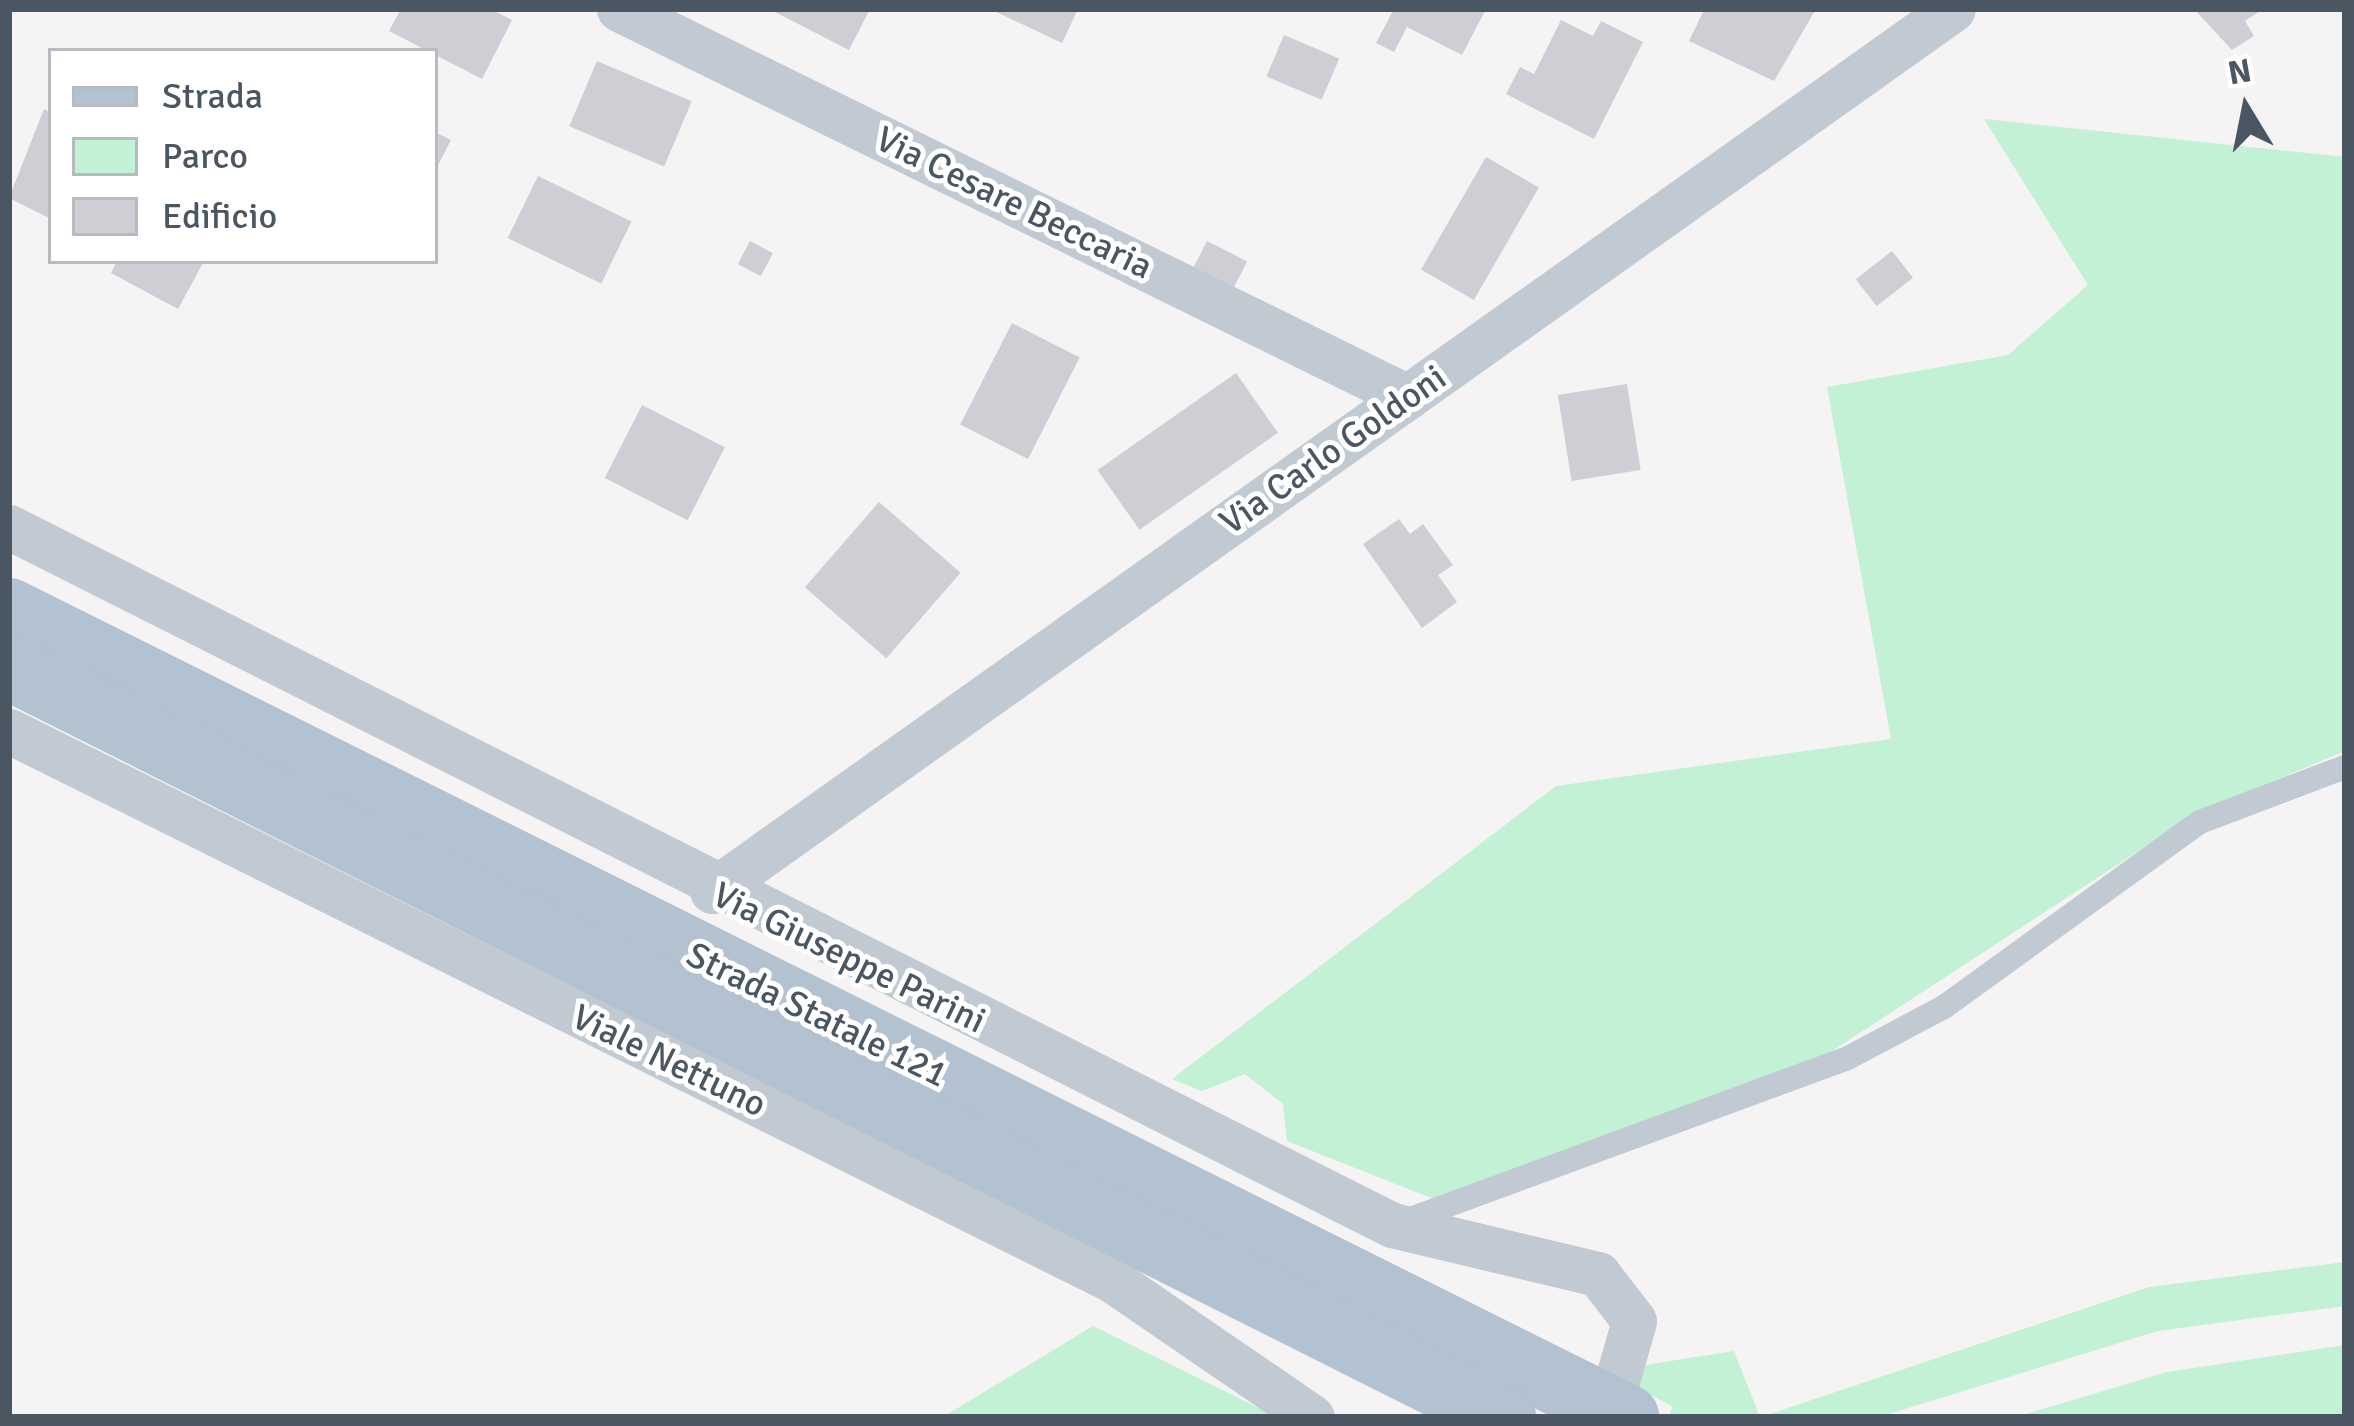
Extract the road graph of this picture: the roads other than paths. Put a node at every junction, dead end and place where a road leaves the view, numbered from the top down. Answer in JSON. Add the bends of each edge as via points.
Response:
{"nodes":[{"id":1,"x":619,"y":9,"type":"edge"},
{"id":2,"x":1953,"y":9,"type":"edge"},
{"id":3,"x":688,"y":24,"type":"edge"},
{"id":4,"x":1408,"y":397,"type":"junction"},
{"id":5,"x":9,"y":527,"type":"edge"},
{"id":6,"x":9,"y":611,"type":"edge"},
{"id":7,"x":9,"y":667,"type":"edge"},
{"id":8,"x":9,"y":731,"type":"edge"},
{"id":9,"x":2345,"y":767,"type":"edge"},
{"id":10,"x":712,"y":891,"type":"junction"},
{"id":11,"x":1392,"y":1225,"type":"junction"},
{"id":12,"x":1621,"y":1400,"type":"edge"},
{"id":13,"x":1312,"y":1417,"type":"edge"},
{"id":14,"x":1503,"y":1417,"type":"edge"}],
"edges":[{"from":1,"to":3,"type":"street","name":"Via Cesare Beccaria"},
{"from":2,"to":4,"type":"street","name":"Via Carlo Goldoni"},
{"from":3,"to":4,"type":"street","name":"Via Cesare Beccaria"},
{"from":4,"to":10,"type":"street","name":"Via Carlo Goldoni"},
{"from":5,"to":10,"type":"street","name":"Via Giuseppe Parini"},
{"from":6,"to":12,"type":"main road","name":"Strada Statale 121"},
{"from":7,"to":14,"type":"main road","name":"Strada Statale 121"},
{"from":8,"to":13,"type":"street","name":"Viale Nettuno","via":[[1112,1280]]},
{"from":9,"to":11,"type":"lane","via":[[2200,822],[1944,1007],[1846,1059]]},
{"from":10,"to":11,"type":"street","name":"Via Giuseppe Parini"},
{"from":11,"to":12,"type":"street","name":"Via Giuseppe Parini","via":[[1598,1274],[1634,1321]]}]}
